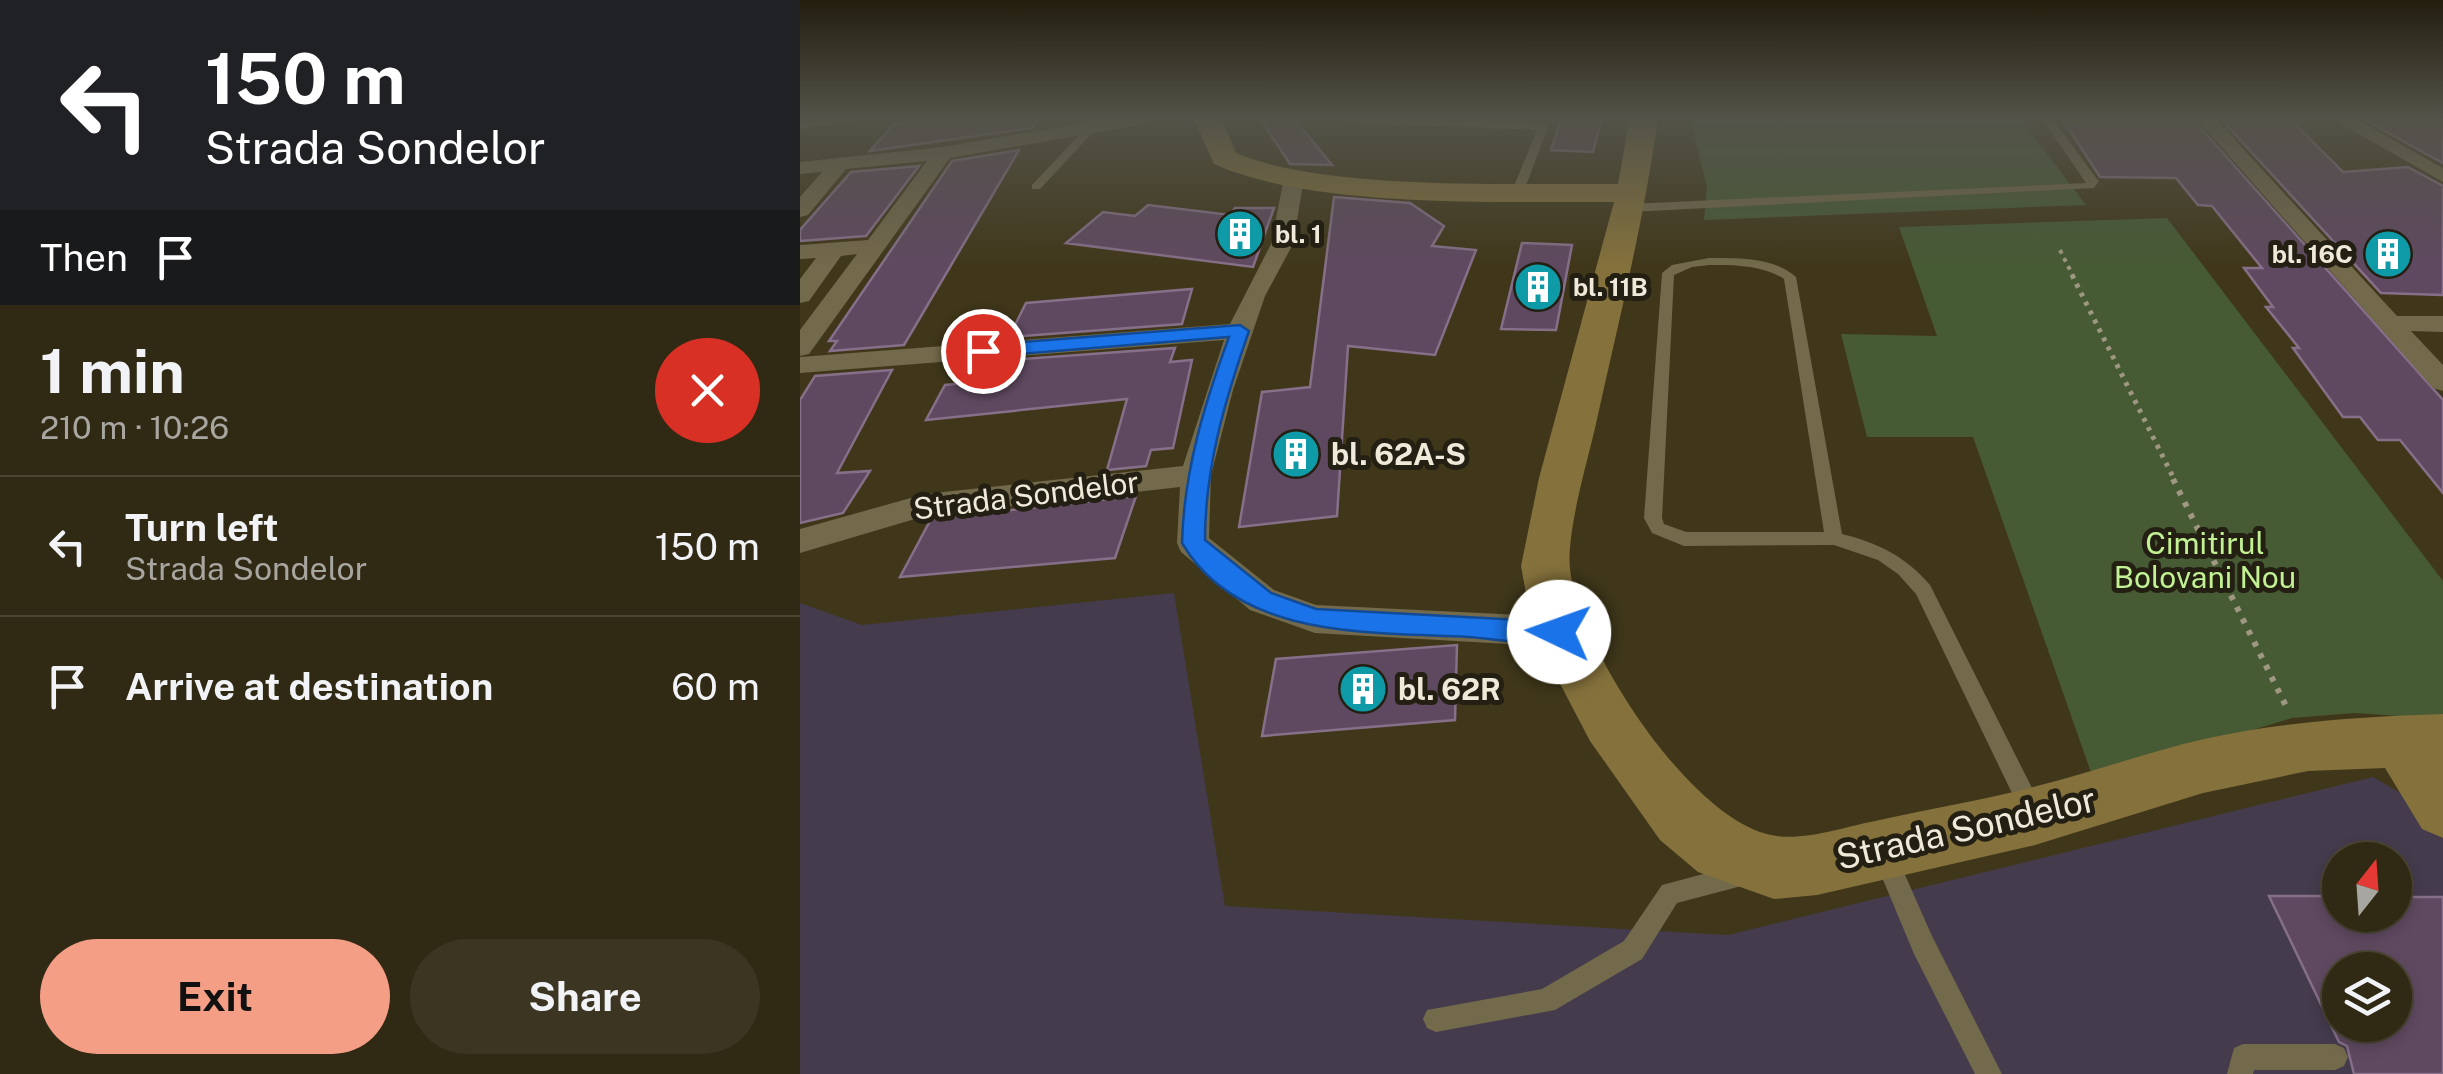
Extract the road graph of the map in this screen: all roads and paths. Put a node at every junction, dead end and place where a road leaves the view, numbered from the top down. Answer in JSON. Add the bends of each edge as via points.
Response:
{"nodes":[{"id":1,"x":836,"y":167,"type":"edge"},
{"id":2,"x":933,"y":167,"type":"edge"},
{"id":3,"x":1053,"y":167,"type":"edge"},
{"id":4,"x":1246,"y":167,"type":"edge"},
{"id":5,"x":1527,"y":167,"type":"edge"},
{"id":6,"x":1636,"y":167,"type":"edge"},
{"id":7,"x":2083,"y":167,"type":"edge"},
{"id":8,"x":2249,"y":167,"type":"edge"},
{"id":9,"x":1294,"y":178,"type":"junction"},
{"id":10,"x":1036,"y":187,"type":"dead end"},
{"id":11,"x":1518,"y":191,"type":"junction"},
{"id":12,"x":1631,"y":201,"type":"junction"},
{"id":13,"x":800,"y":210,"type":"edge"},
{"id":14,"x":874,"y":246,"type":"junction"},
{"id":15,"x":834,"y":250,"type":"junction"},
{"id":16,"x":2060,"y":250,"type":"dead end"},
{"id":17,"x":800,"y":252,"type":"edge"},
{"id":18,"x":800,"y":296,"type":"edge"},
{"id":19,"x":2389,"y":323,"type":"junction"},
{"id":20,"x":2443,"y":324,"type":"edge"},
{"id":21,"x":1240,"y":331,"type":"junction"},
{"id":22,"x":800,"y":348,"type":"edge"},
{"id":23,"x":800,"y":366,"type":"edge"},
{"id":24,"x":2443,"y":382,"type":"edge"},
{"id":25,"x":1196,"y":475,"type":"junction"},
{"id":26,"x":1834,"y":538,"type":"junction"},
{"id":27,"x":800,"y":541,"type":"edge"},
{"id":28,"x":1559,"y":632,"type":"junction"},
{"id":29,"x":2421,"y":739,"type":"edge"},
{"id":30,"x":2308,"y":745,"type":"junction"},
{"id":31,"x":2443,"y":809,"type":"edge"},
{"id":32,"x":2035,"y":816,"type":"junction"},
{"id":33,"x":1883,"y":851,"type":"junction"},
{"id":34,"x":1774,"y":868,"type":"junction"},
{"id":35,"x":1436,"y":1019,"type":"dead end"},
{"id":36,"x":2335,"y":1058,"type":"dead end"},
{"id":37,"x":1989,"y":1074,"type":"edge"},
{"id":38,"x":2240,"y":1074,"type":"edge"}],
"edges":[{"from":1,"to":13,"type":"street"},
{"from":2,"to":14,"type":"street"},
{"from":3,"to":10,"type":"lane"},
{"from":4,"to":9,"type":"street"},
{"from":5,"to":11,"type":"lane"},
{"from":6,"to":12,"type":"street","name":"Strada Sondelor"},
{"from":7,"to":12,"type":"lane","via":[[2090,186]]},
{"from":8,"to":19,"type":"street"},
{"from":9,"to":11,"type":"street"},
{"from":9,"to":21,"type":"street","via":[[1282,244]]},
{"from":11,"to":12,"type":"street"},
{"from":12,"to":28,"type":"street","name":"Strada Sondelor","via":[[1560,478],[1545,566]]},
{"from":14,"to":15,"type":"street"},
{"from":14,"to":22,"type":"street"},
{"from":15,"to":17,"type":"street"},
{"from":15,"to":18,"type":"street"},
{"from":16,"to":30,"type":"path"},
{"from":19,"to":20,"type":"street"},
{"from":19,"to":24,"type":"street"},
{"from":21,"to":23,"type":"street"},
{"from":21,"to":25,"type":"street"},
{"from":25,"to":27,"type":"street","name":"Strada Sondelor","via":[[925,505]]},
{"from":25,"to":28,"type":"street","via":[[1193,543],[1262,600],[1315,619]]},
{"from":26,"to":26,"type":"lane","via":[[1790,277],[1767,266],[1676,266],[1668,274],[1653,518],[1658,528],[1684,539]]},
{"from":26,"to":32,"type":"lane","via":[[1879,550],[1905,566],[1923,590]]},
{"from":28,"to":34,"type":"street","name":"Strada Sondelor","via":[[1610,723],[1682,819],[1720,850]]},
{"from":29,"to":30,"type":"street","name":"Strada Sondelor"},
{"from":29,"to":31,"type":"street","name":"Strada Sondelor"},
{"from":30,"to":32,"type":"street","name":"Strada Sondelor","via":[[2203,766]]},
{"from":32,"to":33,"type":"street","name":"Strada Sondelor"},
{"from":33,"to":34,"type":"street","name":"Strada Sondelor"},
{"from":33,"to":37,"type":"lane"},
{"from":34,"to":35,"type":"lane","via":[[1670,893],[1633,950],[1546,1001]]},
{"from":36,"to":38,"type":"lane","via":[[2243,1057]]}]}
